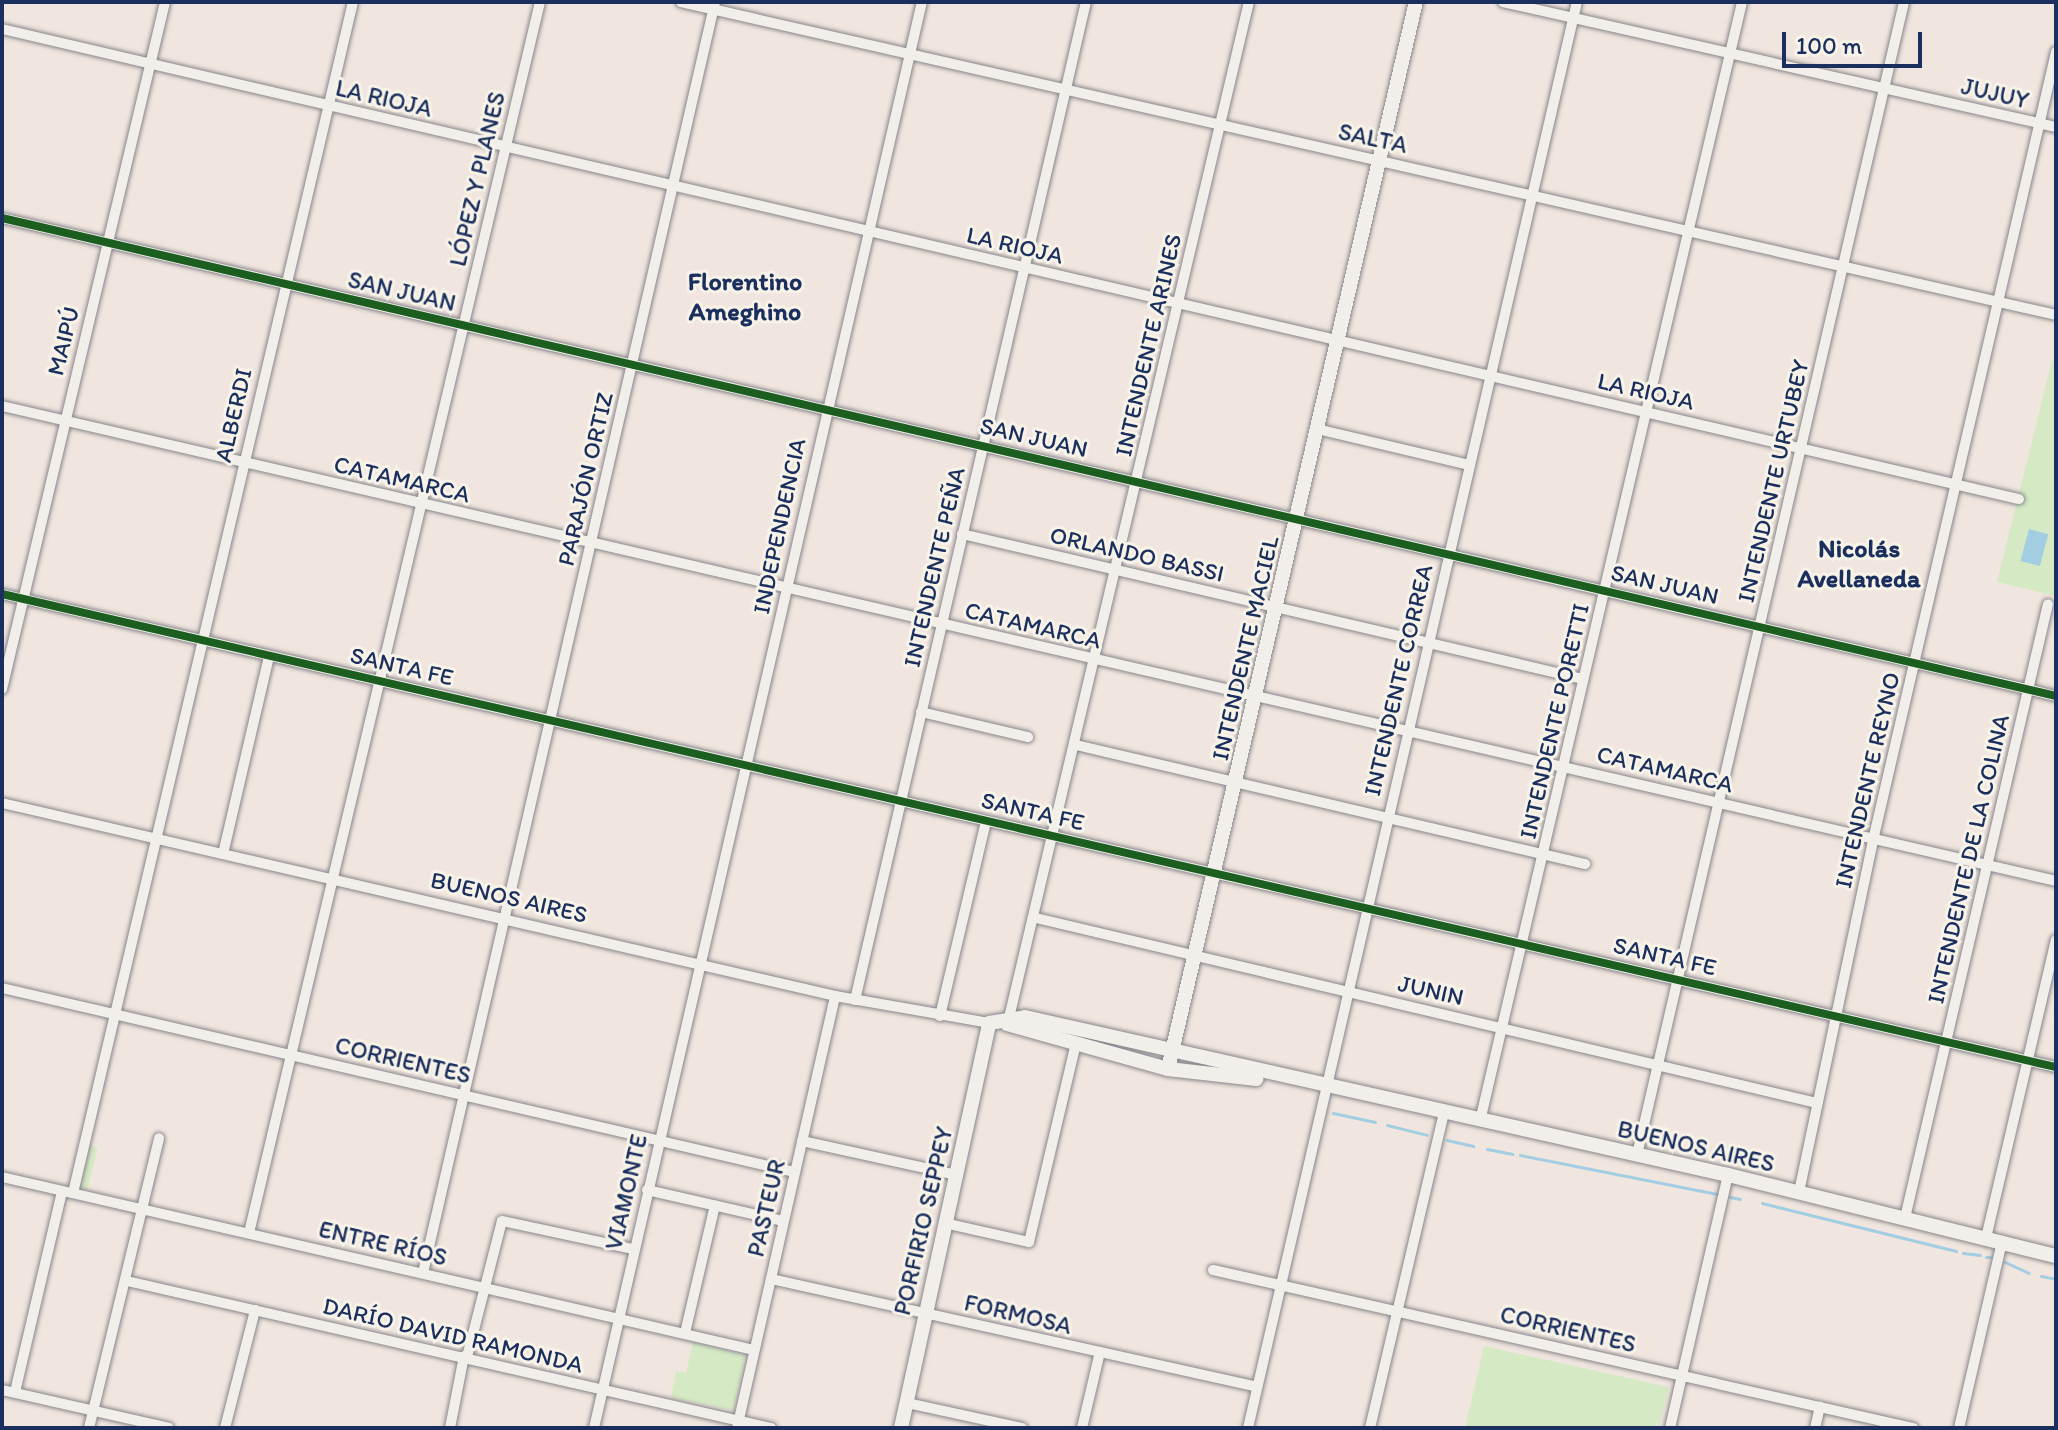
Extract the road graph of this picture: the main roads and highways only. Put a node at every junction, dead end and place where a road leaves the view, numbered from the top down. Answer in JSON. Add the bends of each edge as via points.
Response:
{"nodes":[{"id":1,"x":1416,"y":2,"type":"edge"},
{"id":2,"x":989,"y":1023,"type":"joint"},
{"id":3,"x":1007,"y":1024,"type":"junction"},
{"id":4,"x":1173,"y":1052,"type":"junction"},
{"id":5,"x":1168,"y":1069,"type":"junction"},
{"id":6,"x":1325,"y":1087,"type":"junction"},
{"id":7,"x":2056,"y":1256,"type":"edge"},
{"id":8,"x":901,"y":1428,"type":"edge"}],
"edges":[{"from":1,"to":4,"type":"main road","name":"INTENDENTE MACIEL"},
{"from":2,"to":3,"type":"main road","name":"BUENOS AIRES"},
{"from":2,"to":8,"type":"main road","name":"PORFIRIO SEPPEY"},
{"from":3,"to":4,"type":"main road","name":"BUENOS AIRES","via":[[1025,1017]]},
{"from":3,"to":5,"type":"main road","name":"BUENOS AIRES"},
{"from":4,"to":5,"type":"main road","name":"INTENDENTE MACIEL"},
{"from":4,"to":6,"type":"main road","name":"BUENOS AIRES"},
{"from":5,"to":6,"type":"main road","name":"BUENOS AIRES"},
{"from":6,"to":7,"type":"main road","name":"BUENOS AIRES","via":[[1728,1175]]}]}
